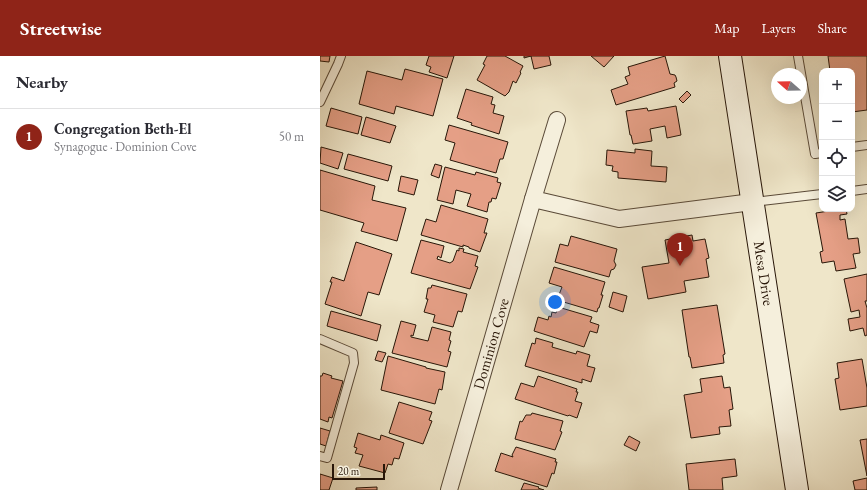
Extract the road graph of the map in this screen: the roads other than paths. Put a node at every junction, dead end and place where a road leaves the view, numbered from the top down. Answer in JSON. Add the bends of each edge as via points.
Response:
{"nodes":[{"id":1,"x":340,"y":56,"type":"edge"},
{"id":2,"x":730,"y":56,"type":"edge"},
{"id":3,"x":798,"y":56,"type":"edge"},
{"id":4,"x":320,"y":102,"type":"edge"},
{"id":5,"x":557,"y":120,"type":"dead end"},
{"id":6,"x":867,"y":145,"type":"edge"},
{"id":7,"x":855,"y":147,"type":"edge"},
{"id":8,"x":819,"y":153,"type":"edge"},
{"id":9,"x":867,"y":189,"type":"edge"},
{"id":10,"x":855,"y":191,"type":"edge"},
{"id":11,"x":819,"y":194,"type":"edge"},
{"id":12,"x":533,"y":199,"type":"junction"},
{"id":13,"x":752,"y":202,"type":"junction"},
{"id":14,"x":320,"y":339,"type":"edge"},
{"id":15,"x":320,"y":456,"type":"edge"},
{"id":16,"x":448,"y":490,"type":"edge"},
{"id":17,"x":797,"y":490,"type":"edge"}],
"edges":[{"from":1,"to":4,"type":"lane"},
{"from":2,"to":13,"type":"street","name":"Mesa Drive"},
{"from":3,"to":8,"type":"lane","via":[[814,154]]},
{"from":5,"to":12,"type":"street","name":"Dominion Cove"},
{"from":6,"to":7,"type":"lane"},
{"from":9,"to":10,"type":"lane"},
{"from":11,"to":13,"type":"lane"},
{"from":12,"to":13,"type":"street","via":[[619,219]]},
{"from":12,"to":16,"type":"street","name":"Dominion Cove"},
{"from":13,"to":17,"type":"street","name":"Mesa Drive"},
{"from":14,"to":15,"type":"lane","via":[[353,353],[354,363],[327,458]]}]}
